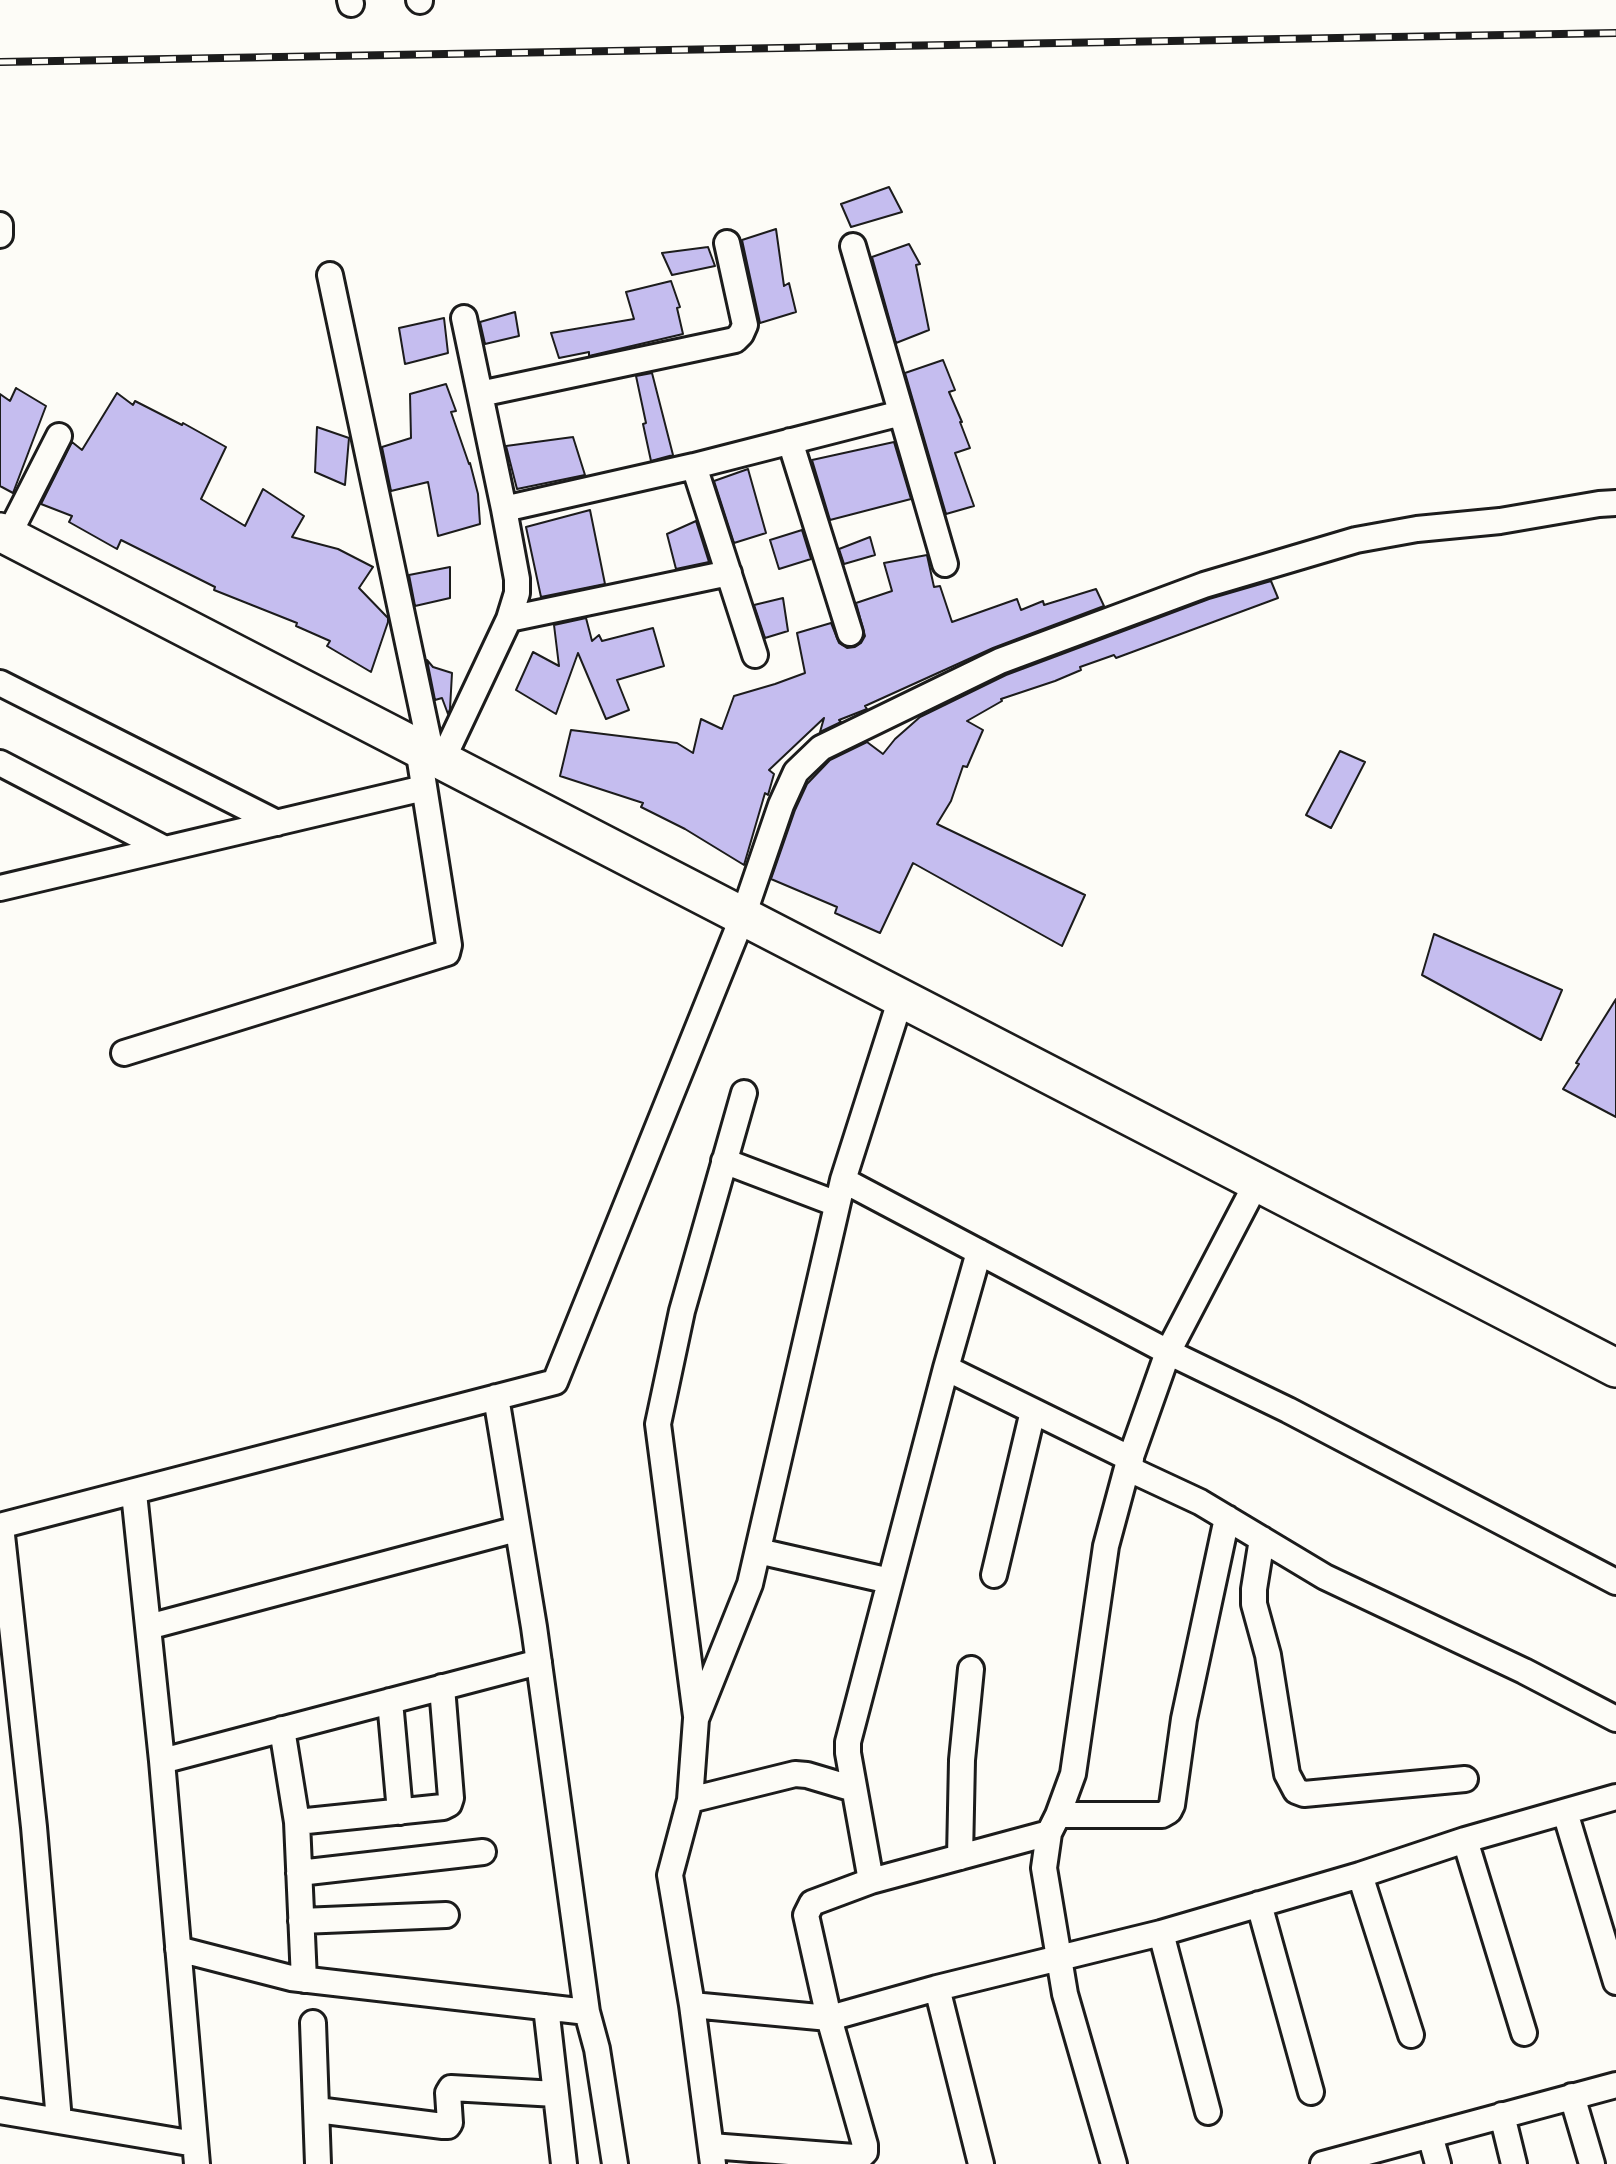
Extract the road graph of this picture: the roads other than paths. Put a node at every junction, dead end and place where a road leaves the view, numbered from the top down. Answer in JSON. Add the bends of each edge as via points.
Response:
{"nodes":[{"id":1,"x":0,"y":225,"type":"edge"},
{"id":2,"x":0,"y":235,"type":"edge"},
{"id":3,"x":727,"y":243,"type":"dead end"},
{"id":4,"x":853,"y":246,"type":"dead end"},
{"id":5,"x":330,"y":275,"type":"dead end"},
{"id":6,"x":464,"y":318,"type":"dead end"},
{"id":7,"x":480,"y":394,"type":"junction"},
{"id":8,"x":901,"y":413,"type":"junction"},
{"id":9,"x":59,"y":436,"type":"dead end"},
{"id":10,"x":790,"y":442,"type":"junction"},
{"id":11,"x":695,"y":466,"type":"junction"},
{"id":12,"x":1616,"y":503,"type":"edge"},
{"id":13,"x":504,"y":509,"type":"junction"},
{"id":14,"x":4,"y":534,"type":"edge"},
{"id":15,"x":945,"y":564,"type":"dead end"},
{"id":16,"x":729,"y":573,"type":"junction"},
{"id":17,"x":509,"y":619,"type":"junction"},
{"id":18,"x":850,"y":633,"type":"dead end"},
{"id":19,"x":755,"y":654,"type":"dead end"},
{"id":20,"x":0,"y":683,"type":"edge"},
{"id":21,"x":0,"y":763,"type":"edge"},
{"id":22,"x":429,"y":763,"type":"junction"},
{"id":23,"x":277,"y":822,"type":"junction"},
{"id":24,"x":165,"y":849,"type":"junction"},
{"id":25,"x":0,"y":888,"type":"edge"},
{"id":26,"x":743,"y":916,"type":"junction"},
{"id":27,"x":901,"y":998,"type":"junction"},
{"id":28,"x":124,"y":1053,"type":"dead end"},
{"id":29,"x":744,"y":1093,"type":"dead end"},
{"id":30,"x":724,"y":1161,"type":"junction"},
{"id":31,"x":1257,"y":1182,"type":"junction"},
{"id":32,"x":840,"y":1192,"type":"junction"},
{"id":33,"x":979,"y":1252,"type":"junction"},
{"id":34,"x":1168,"y":1352,"type":"junction"},
{"id":35,"x":946,"y":1368,"type":"junction"},
{"id":36,"x":1616,"y":1368,"type":"edge"},
{"id":37,"x":496,"y":1398,"type":"junction"},
{"id":38,"x":1033,"y":1411,"type":"junction"},
{"id":39,"x":1129,"y":1464,"type":"junction"},
{"id":40,"x":134,"y":1493,"type":"junction"},
{"id":41,"x":1227,"y":1518,"type":"junction"},
{"id":42,"x":0,"y":1526,"type":"edge"},
{"id":43,"x":517,"y":1529,"type":"junction"},
{"id":44,"x":1262,"y":1539,"type":"junction"},
{"id":45,"x":758,"y":1551,"type":"junction"},
{"id":46,"x":994,"y":1575,"type":"dead end"},
{"id":47,"x":890,"y":1581,"type":"junction"},
{"id":48,"x":1616,"y":1582,"type":"edge"},
{"id":49,"x":148,"y":1627,"type":"junction"},
{"id":50,"x":539,"y":1662,"type":"junction"},
{"id":51,"x":971,"y":1669,"type":"dead end"},
{"id":52,"x":442,"y":1687,"type":"junction"},
{"id":53,"x":390,"y":1701,"type":"junction"},
{"id":54,"x":696,"y":1719,"type":"junction"},
{"id":55,"x":1616,"y":1720,"type":"edge"},
{"id":56,"x":282,"y":1729,"type":"junction"},
{"id":57,"x":162,"y":1761,"type":"junction"},
{"id":58,"x":1465,"y":1779,"type":"dead end"},
{"id":59,"x":854,"y":1789,"type":"junction"},
{"id":60,"x":1616,"y":1797,"type":"edge"},
{"id":61,"x":690,"y":1800,"type":"junction"},
{"id":62,"x":400,"y":1812,"type":"junction"},
{"id":63,"x":1565,"y":1812,"type":"junction"},
{"id":64,"x":297,"y":1822,"type":"junction"},
{"id":65,"x":1053,"y":1824,"type":"junction"},
{"id":66,"x":1465,"y":1840,"type":"junction"},
{"id":67,"x":483,"y":1852,"type":"dead end"},
{"id":68,"x":960,"y":1857,"type":"junction"},
{"id":69,"x":299,"y":1873,"type":"junction"},
{"id":70,"x":1360,"y":1875,"type":"junction"},
{"id":71,"x":871,"y":1881,"type":"junction"},
{"id":72,"x":1259,"y":1904,"type":"junction"},
{"id":73,"x":446,"y":1915,"type":"dead end"},
{"id":74,"x":301,"y":1921,"type":"junction"},
{"id":75,"x":1161,"y":1933,"type":"junction"},
{"id":76,"x":178,"y":1949,"type":"junction"},
{"id":77,"x":1059,"y":1959,"type":"junction"},
{"id":78,"x":304,"y":1980,"type":"junction"},
{"id":79,"x":1616,"y":1982,"type":"edge"},
{"id":80,"x":937,"y":1988,"type":"junction"},
{"id":81,"x":692,"y":2005,"type":"junction"},
{"id":82,"x":546,"y":2007,"type":"junction"},
{"id":83,"x":587,"y":2012,"type":"junction"},
{"id":84,"x":829,"y":2018,"type":"junction"},
{"id":85,"x":313,"y":2023,"type":"dead end"},
{"id":86,"x":1524,"y":2033,"type":"dead end"},
{"id":87,"x":1411,"y":2035,"type":"dead end"},
{"id":88,"x":1616,"y":2085,"type":"edge"},
{"id":89,"x":1311,"y":2092,"type":"dead end"},
{"id":90,"x":556,"y":2094,"type":"junction"},
{"id":91,"x":1572,"y":2096,"type":"junction"},
{"id":92,"x":317,"y":2110,"type":"junction"},
{"id":93,"x":0,"y":2111,"type":"edge"},
{"id":94,"x":1208,"y":2112,"type":"dead end"},
{"id":95,"x":1502,"y":2115,"type":"junction"},
{"id":96,"x":59,"y":2121,"type":"junction"},
{"id":97,"x":1430,"y":2135,"type":"junction"},
{"id":98,"x":712,"y":2155,"type":"edge"},
{"id":99,"x":200,"y":2158,"type":"edge"},
{"id":100,"x":1364,"y":2159,"type":"edge"},
{"id":101,"x":318,"y":2164,"type":"edge"},
{"id":102,"x":564,"y":2164,"type":"edge"},
{"id":103,"x":615,"y":2164,"type":"edge"},
{"id":104,"x":981,"y":2164,"type":"edge"},
{"id":105,"x":1114,"y":2164,"type":"edge"},
{"id":106,"x":1323,"y":2164,"type":"edge"},
{"id":107,"x":1438,"y":2164,"type":"edge"},
{"id":108,"x":1514,"y":2164,"type":"edge"},
{"id":109,"x":1592,"y":2164,"type":"edge"}],
"edges":[{"from":1,"to":2,"type":"street"},
{"from":3,"to":7,"type":"street","via":[[745,325],[735,341]]},
{"from":4,"to":8,"type":"street"},
{"from":5,"to":22,"type":"street"},
{"from":6,"to":7,"type":"street"},
{"from":7,"to":13,"type":"street"},
{"from":8,"to":10,"type":"street"},
{"from":8,"to":15,"type":"street"},
{"from":9,"to":14,"type":"street"},
{"from":10,"to":11,"type":"street"},
{"from":10,"to":18,"type":"street"},
{"from":11,"to":13,"type":"street"},
{"from":11,"to":16,"type":"street"},
{"from":12,"to":26,"type":"street","via":[[1356,540],[1204,585],[1000,661],[821,748],[796,772]]},
{"from":13,"to":17,"type":"street","via":[[517,579]]},
{"from":14,"to":22,"type":"highway"},
{"from":16,"to":17,"type":"street"},
{"from":16,"to":19,"type":"street"},
{"from":17,"to":22,"type":"street"},
{"from":20,"to":23,"type":"street"},
{"from":21,"to":24,"type":"street"},
{"from":22,"to":23,"type":"street"},
{"from":22,"to":26,"type":"highway"},
{"from":22,"to":28,"type":"street","via":[[447,953]]},
{"from":23,"to":24,"type":"street"},
{"from":24,"to":25,"type":"street"},
{"from":26,"to":27,"type":"highway"},
{"from":26,"to":37,"type":"street","via":[[555,1382]]},
{"from":27,"to":31,"type":"highway"},
{"from":27,"to":32,"type":"street"},
{"from":29,"to":30,"type":"street"},
{"from":30,"to":32,"type":"street"},
{"from":30,"to":54,"type":"street","via":[[682,1311],[658,1424]]},
{"from":31,"to":34,"type":"street"},
{"from":31,"to":36,"type":"highway"},
{"from":32,"to":33,"type":"street"},
{"from":32,"to":45,"type":"street"},
{"from":33,"to":34,"type":"street"},
{"from":33,"to":35,"type":"street"},
{"from":34,"to":39,"type":"street"},
{"from":34,"to":48,"type":"street","via":[[1289,1410]]},
{"from":35,"to":38,"type":"street"},
{"from":35,"to":47,"type":"street"},
{"from":37,"to":40,"type":"street"},
{"from":37,"to":43,"type":"street"},
{"from":38,"to":39,"type":"street"},
{"from":38,"to":46,"type":"street"},
{"from":39,"to":41,"type":"street"},
{"from":39,"to":65,"type":"street","via":[[1106,1546],[1073,1774]]},
{"from":40,"to":42,"type":"street"},
{"from":40,"to":49,"type":"street"},
{"from":41,"to":44,"type":"street"},
{"from":41,"to":65,"type":"street","via":[[1169,1811]]},
{"from":42,"to":96,"type":"street","via":[[34,1827]]},
{"from":43,"to":49,"type":"street"},
{"from":43,"to":50,"type":"street"},
{"from":44,"to":55,"type":"street","via":[[1325,1577]]},
{"from":44,"to":58,"type":"street","via":[[1254,1604],[1268,1655],[1287,1774],[1296,1791],[1304,1794]]},
{"from":45,"to":47,"type":"street"},
{"from":45,"to":54,"type":"street","via":[[750,1584]]},
{"from":47,"to":59,"type":"street","via":[[848,1742]]},
{"from":49,"to":57,"type":"street"},
{"from":50,"to":52,"type":"street"},
{"from":50,"to":83,"type":"street"},
{"from":51,"to":68,"type":"street","via":[[962,1760]]},
{"from":52,"to":53,"type":"street"},
{"from":52,"to":62,"type":"street","via":[[449,1804]]},
{"from":53,"to":56,"type":"street"},
{"from":53,"to":62,"type":"street"},
{"from":54,"to":61,"type":"street"},
{"from":56,"to":57,"type":"street"},
{"from":56,"to":64,"type":"street"},
{"from":57,"to":76,"type":"street"},
{"from":59,"to":61,"type":"street","via":[[795,1774]]},
{"from":59,"to":71,"type":"street"},
{"from":60,"to":63,"type":"street"},
{"from":61,"to":81,"type":"street","via":[[670,1875]]},
{"from":62,"to":64,"type":"street"},
{"from":63,"to":66,"type":"street"},
{"from":63,"to":79,"type":"street"},
{"from":64,"to":69,"type":"street"},
{"from":65,"to":68,"type":"street"},
{"from":65,"to":77,"type":"street","via":[[1044,1868]]},
{"from":66,"to":70,"type":"street"},
{"from":66,"to":86,"type":"street"},
{"from":67,"to":69,"type":"street"},
{"from":68,"to":71,"type":"street"},
{"from":69,"to":74,"type":"street"},
{"from":70,"to":72,"type":"street"},
{"from":70,"to":87,"type":"street"},
{"from":71,"to":84,"type":"street","via":[[807,1908]]},
{"from":72,"to":75,"type":"street"},
{"from":72,"to":89,"type":"street"},
{"from":73,"to":74,"type":"street"},
{"from":74,"to":78,"type":"street"},
{"from":75,"to":77,"type":"street"},
{"from":75,"to":94,"type":"street"},
{"from":76,"to":78,"type":"street"},
{"from":76,"to":99,"type":"street"},
{"from":77,"to":80,"type":"street"},
{"from":77,"to":105,"type":"street"},
{"from":78,"to":82,"type":"street"},
{"from":80,"to":84,"type":"street"},
{"from":80,"to":104,"type":"street"},
{"from":81,"to":84,"type":"street"},
{"from":81,"to":98,"type":"street"},
{"from":82,"to":83,"type":"street"},
{"from":82,"to":90,"type":"street"},
{"from":83,"to":103,"type":"street"},
{"from":84,"to":98,"type":"street","via":[[865,2145],[861,2156]]},
{"from":85,"to":92,"type":"street"},
{"from":88,"to":91,"type":"street"},
{"from":90,"to":92,"type":"street","via":[[451,2088],[449,2126]]},
{"from":90,"to":102,"type":"street"},
{"from":91,"to":95,"type":"street"},
{"from":91,"to":109,"type":"street"},
{"from":92,"to":101,"type":"street"},
{"from":93,"to":96,"type":"street"},
{"from":95,"to":97,"type":"street"},
{"from":95,"to":108,"type":"street"},
{"from":96,"to":99,"type":"street"},
{"from":97,"to":100,"type":"street"},
{"from":97,"to":107,"type":"street"},
{"from":100,"to":106,"type":"street"}]}
